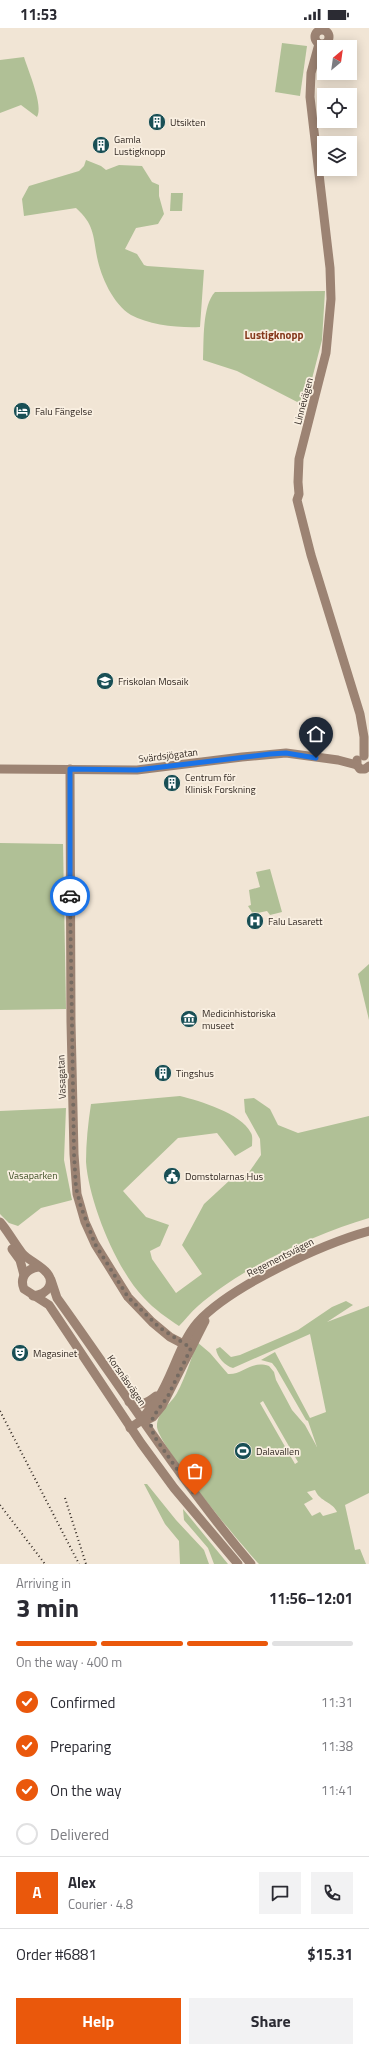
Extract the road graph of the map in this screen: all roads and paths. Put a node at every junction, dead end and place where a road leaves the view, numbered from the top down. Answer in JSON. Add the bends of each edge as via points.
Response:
{"nodes":[{"id":1,"x":326,"y":29,"type":"edge"},
{"id":2,"x":362,"y":760,"type":"edge"},
{"id":3,"x":369,"y":766,"type":"edge"},
{"id":4,"x":0,"y":769,"type":"edge"},
{"id":5,"x":70,"y":769,"type":"junction"},
{"id":6,"x":0,"y":1222,"type":"edge"},
{"id":7,"x":0,"y":1231,"type":"edge"},
{"id":8,"x":369,"y":1231,"type":"edge"},
{"id":9,"x":38,"y":1267,"type":"junction"},
{"id":10,"x":24,"y":1275,"type":"junction"},
{"id":11,"x":51,"y":1280,"type":"junction"},
{"id":12,"x":34,"y":1296,"type":"junction"},
{"id":13,"x":187,"y":1346,"type":"junction"},
{"id":14,"x":159,"y":1395,"type":"junction"},
{"id":15,"x":129,"y":1402,"type":"junction"},
{"id":16,"x":153,"y":1417,"type":"junction"},
{"id":17,"x":142,"y":1420,"type":"junction"},
{"id":18,"x":130,"y":1428,"type":"junction"},
{"id":19,"x":154,"y":1436,"type":"junction"},
{"id":20,"x":238,"y":1564,"type":"edge"},
{"id":21,"x":251,"y":1564,"type":"edge"}],
"edges":[{"from":1,"to":2,"type":"street","name":"Linnévägen","via":[[315,34],[319,44],[311,73],[310,97],[330,268],[330,315],[324,366],[299,459],[297,500],[310,555],[360,714],[364,737]]},
{"from":2,"to":3,"type":"street","name":"Svärdsjögatan","via":[[363,770]]},
{"from":2,"to":5,"type":"street","name":"Svärdsjögatan","via":[[338,760],[286,753],[137,770]]},
{"from":4,"to":5,"type":"street","name":"Svärdsjögatan"},
{"from":5,"to":13,"type":"street","name":"Vasagatan","via":[[71,1022],[77,1194],[95,1244],[121,1288],[152,1322]]},
{"from":6,"to":9,"type":"street","via":[[23,1254]]},
{"from":7,"to":10,"type":"street","via":[[20,1260]]},
{"from":8,"to":13,"type":"street","name":"Regementsvägen","via":[[318,1250],[237,1292],[197,1324]]},
{"from":9,"to":10,"type":"street"},
{"from":9,"to":11,"type":"street","via":[[47,1272]]},
{"from":10,"to":12,"type":"street","via":[[24,1289]]},
{"from":11,"to":12,"type":"street","via":[[44,1293]]},
{"from":11,"to":15,"type":"street","name":"Korsnäsvägen","via":[[57,1298]]},
{"from":12,"to":18,"type":"street","via":[[49,1305]]},
{"from":13,"to":14,"type":"street","name":"Regementsvägen"},
{"from":13,"to":16,"type":"street","name":"Regementsvägen","via":[[168,1396]]},
{"from":14,"to":15,"type":"street","via":[[145,1404]]},
{"from":14,"to":17,"type":"street","name":"Regementsvägen"},
{"from":15,"to":17,"type":"street","name":"Korsnäsvägen"},
{"from":16,"to":17,"type":"street"},
{"from":16,"to":19,"type":"street","via":[[151,1426]]},
{"from":17,"to":18,"type":"street"},
{"from":17,"to":19,"type":"street","name":"Korsnäsvägen"},
{"from":18,"to":20,"type":"street","via":[[174,1488]]},
{"from":19,"to":21,"type":"street","name":"Korsnäsvägen","via":[[186,1482]]}]}
